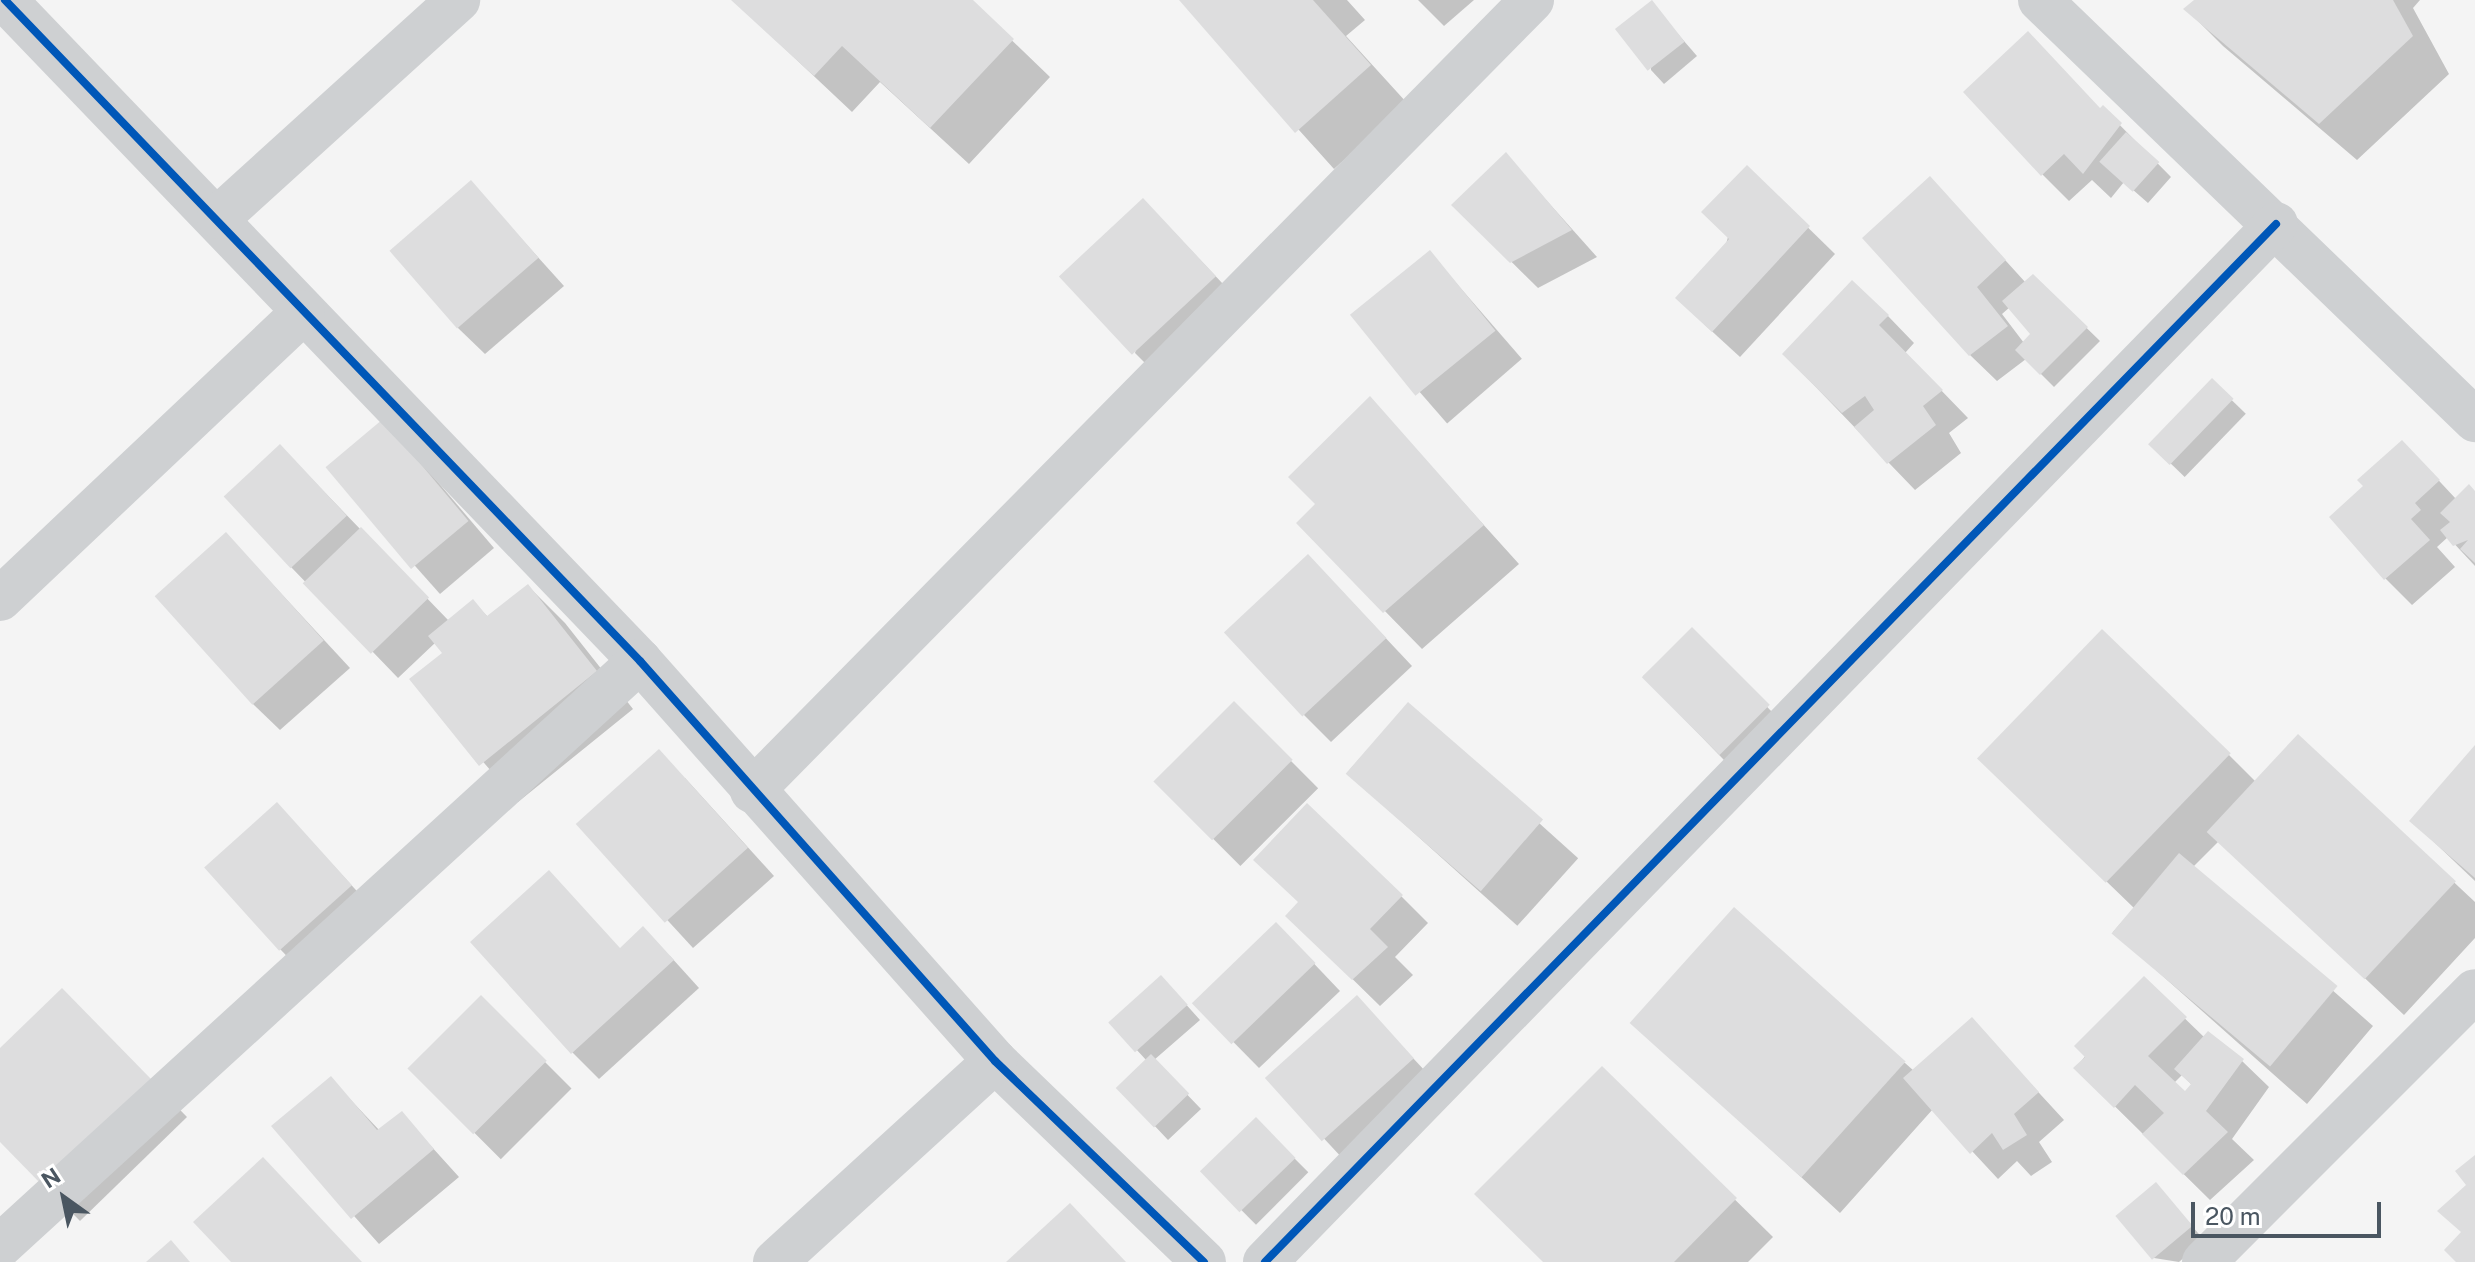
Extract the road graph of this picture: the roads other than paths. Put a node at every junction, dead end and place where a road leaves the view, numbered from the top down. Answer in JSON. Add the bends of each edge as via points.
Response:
{"nodes":[{"id":1,"x":5,"y":0,"type":"edge"},
{"id":2,"x":458,"y":0,"type":"edge"},
{"id":3,"x":1532,"y":0,"type":"edge"},
{"id":4,"x":2040,"y":0,"type":"edge"},
{"id":5,"x":219,"y":217,"type":"junction"},
{"id":6,"x":2276,"y":224,"type":"junction"},
{"id":7,"x":303,"y":312,"type":"junction"},
{"id":8,"x":2475,"y":420,"type":"edge"},
{"id":9,"x":0,"y":599,"type":"edge"},
{"id":10,"x":640,"y":661,"type":"junction"},
{"id":11,"x":752,"y":791,"type":"junction"},
{"id":12,"x":2475,"y":991,"type":"edge"},
{"id":13,"x":995,"y":1061,"type":"junction"},
{"id":14,"x":0,"y":1246,"type":"edge"},
{"id":15,"x":775,"y":1262,"type":"edge"},
{"id":16,"x":1204,"y":1262,"type":"edge"},
{"id":17,"x":1265,"y":1262,"type":"edge"},
{"id":18,"x":2204,"y":1262,"type":"edge"}],
"edges":[{"from":1,"to":5,"type":"street"},
{"from":2,"to":5,"type":"street"},
{"from":3,"to":11,"type":"street"},
{"from":4,"to":6,"type":"street"},
{"from":5,"to":7,"type":"street"},
{"from":6,"to":8,"type":"street"},
{"from":6,"to":17,"type":"street"},
{"from":7,"to":9,"type":"street"},
{"from":7,"to":10,"type":"street"},
{"from":10,"to":11,"type":"street"},
{"from":10,"to":14,"type":"street"},
{"from":11,"to":13,"type":"street"},
{"from":12,"to":18,"type":"street"},
{"from":13,"to":15,"type":"street"},
{"from":13,"to":16,"type":"street"}]}
